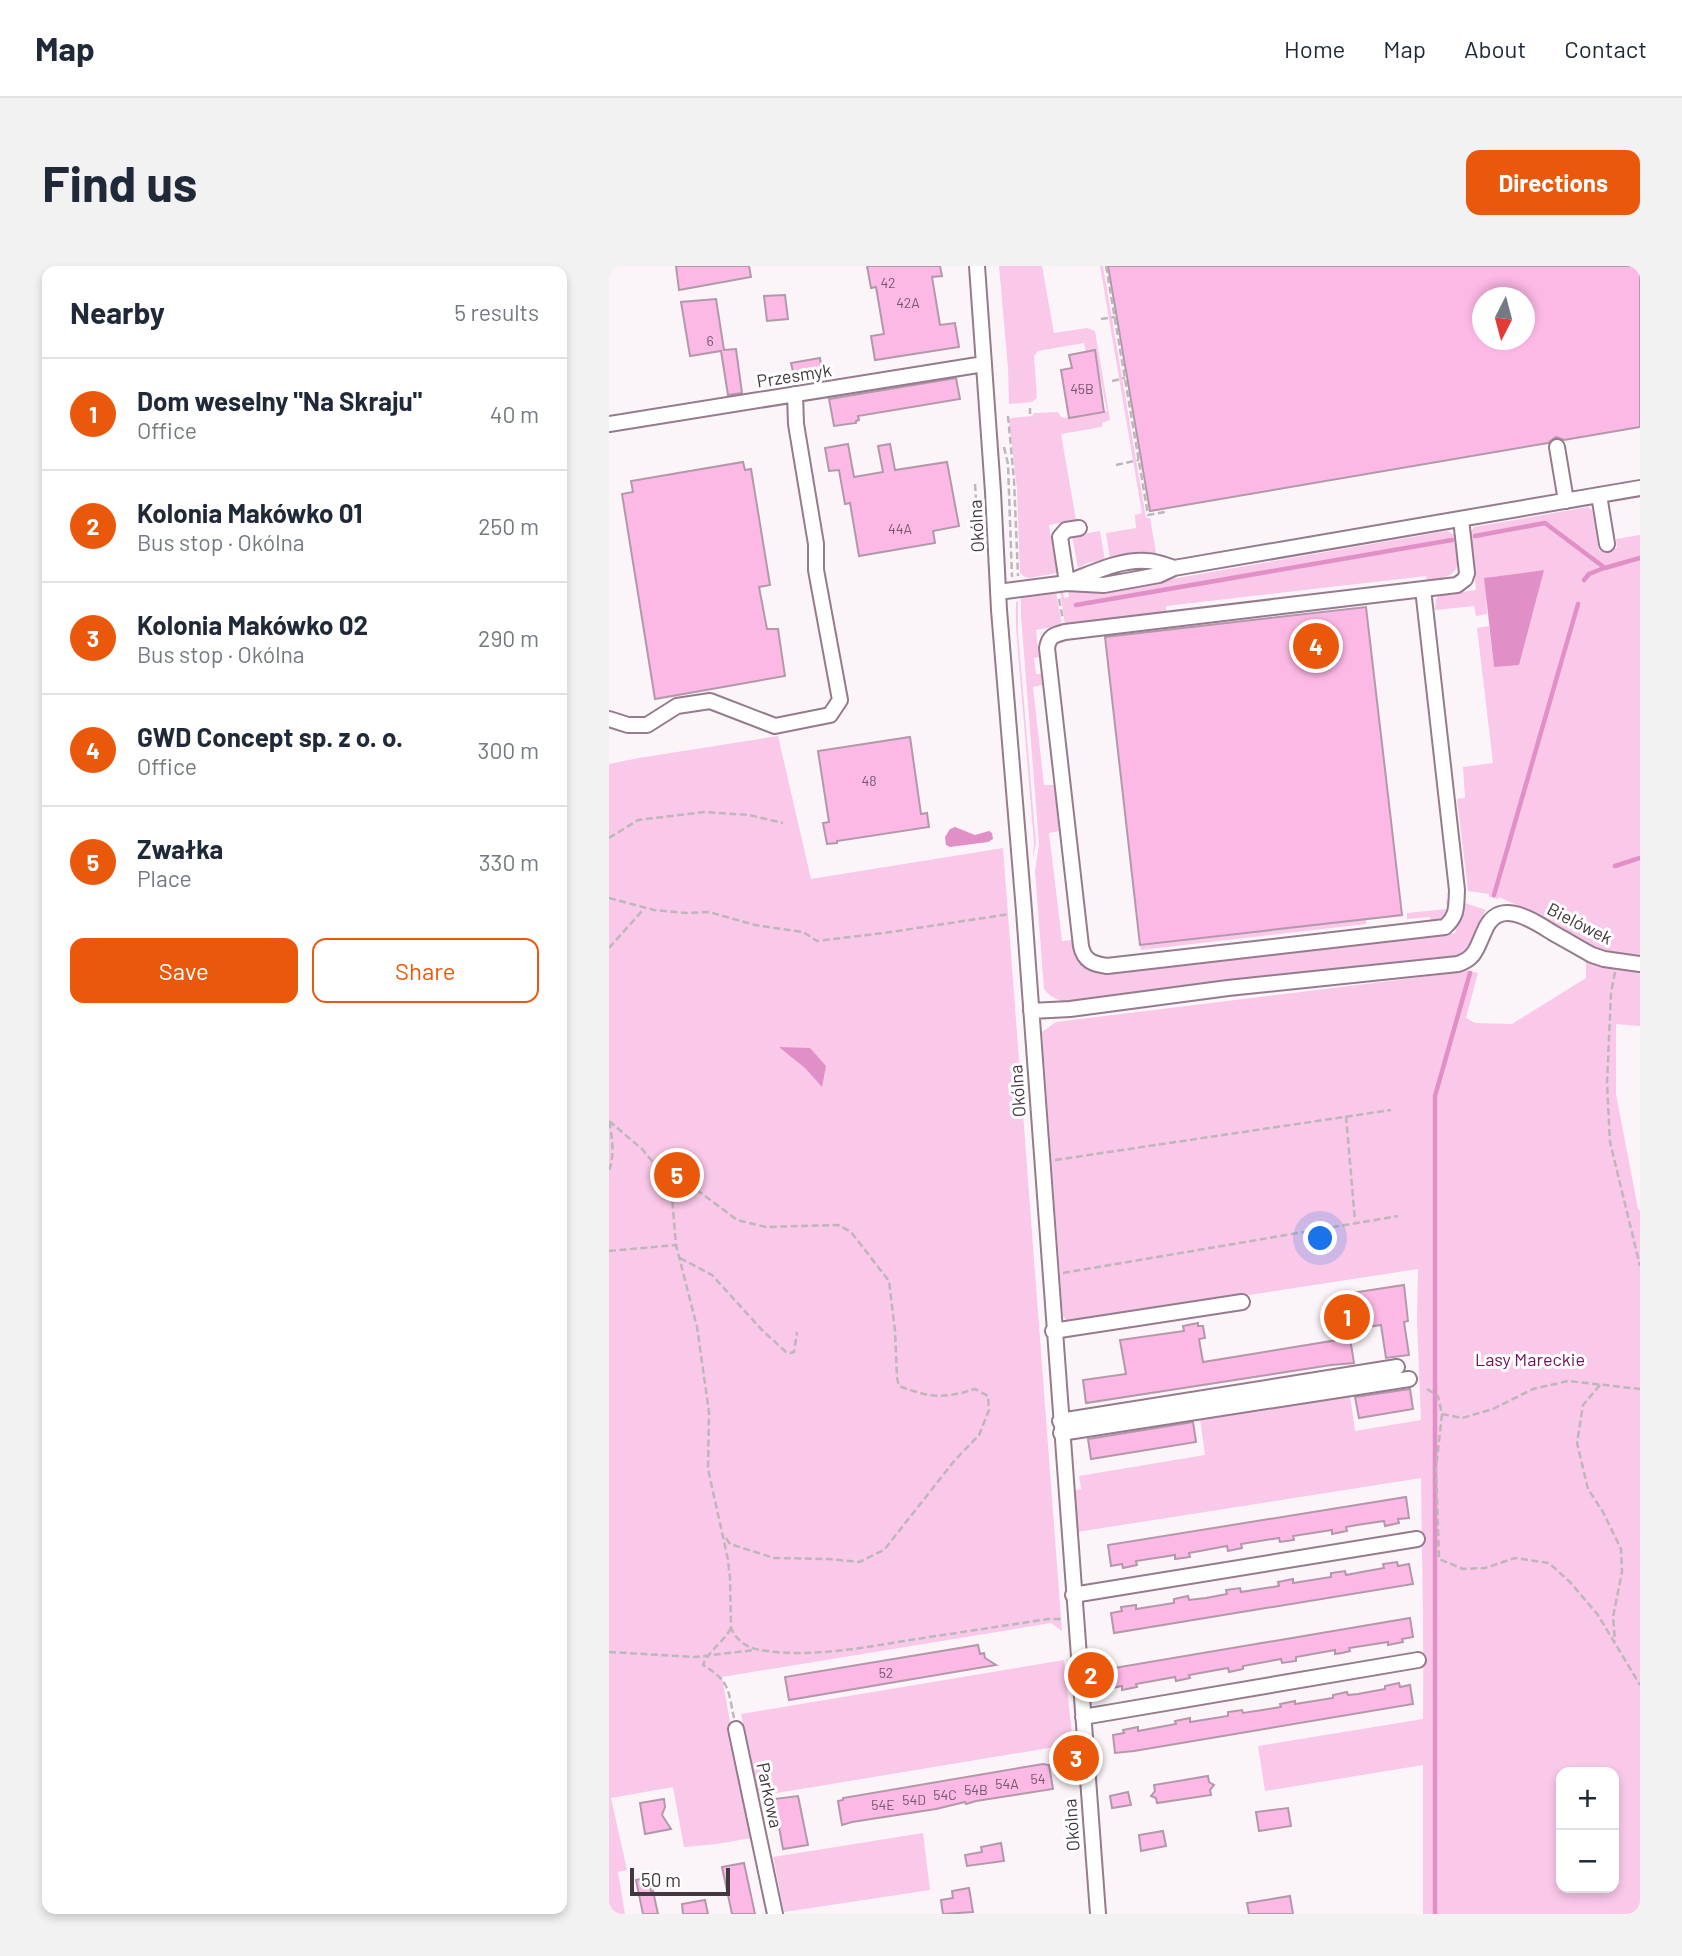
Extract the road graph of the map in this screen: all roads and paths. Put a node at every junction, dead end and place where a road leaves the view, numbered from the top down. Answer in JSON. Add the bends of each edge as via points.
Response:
{"nodes":[{"id":1,"x":977,"y":266,"type":"edge"},
{"id":2,"x":1107,"y":266,"type":"edge"},
{"id":3,"x":1115,"y":317,"type":"junction"},
{"id":4,"x":1101,"y":319,"type":"dead end"},
{"id":5,"x":984,"y":364,"type":"junction"},
{"id":6,"x":1125,"y":378,"type":"junction"},
{"id":7,"x":1112,"y":381,"type":"dead end"},
{"id":8,"x":795,"y":394,"type":"junction"},
{"id":9,"x":1030,"y":408,"type":"dead end"},
{"id":10,"x":1030,"y":414,"type":"dead end"},
{"id":11,"x":1008,"y":416,"type":"dead end"},
{"id":12,"x":609,"y":424,"type":"edge"},
{"id":13,"x":1004,"y":444,"type":"dead end"},
{"id":14,"x":1557,"y":447,"type":"dead end"},
{"id":15,"x":1139,"y":460,"type":"junction"},
{"id":16,"x":1116,"y":465,"type":"dead end"},
{"id":17,"x":975,"y":484,"type":"dead end"},
{"id":18,"x":1640,"y":488,"type":"edge"},
{"id":19,"x":1599,"y":495,"type":"junction"},
{"id":20,"x":976,"y":500,"type":"dead end"},
{"id":21,"x":1566,"y":501,"type":"junction"},
{"id":22,"x":1165,"y":512,"type":"dead end"},
{"id":23,"x":1461,"y":519,"type":"junction"},
{"id":24,"x":1079,"y":528,"type":"dead end"},
{"id":25,"x":978,"y":536,"type":"dead end"},
{"id":26,"x":1607,"y":544,"type":"dead end"},
{"id":27,"x":979,"y":549,"type":"dead end"},
{"id":28,"x":1012,"y":573,"type":"dead end"},
{"id":29,"x":1019,"y":576,"type":"dead end"},
{"id":30,"x":1067,"y":583,"type":"junction"},
{"id":31,"x":1423,"y":589,"type":"junction"},
{"id":32,"x":998,"y":592,"type":"junction"},
{"id":33,"x":1060,"y":601,"type":"dead end"},
{"id":34,"x":1065,"y":632,"type":"junction"},
{"id":35,"x":609,"y":719,"type":"edge"},
{"id":36,"x":783,"y":823,"type":"dead end"},
{"id":37,"x":609,"y":838,"type":"edge"},
{"id":38,"x":609,"y":898,"type":"edge"},
{"id":39,"x":642,"y":911,"type":"dead end"},
{"id":40,"x":1024,"y":911,"type":"junction"},
{"id":41,"x":609,"y":948,"type":"edge"},
{"id":42,"x":1618,"y":962,"type":"junction"},
{"id":43,"x":1640,"y":964,"type":"edge"},
{"id":44,"x":1031,"y":1011,"type":"junction"},
{"id":45,"x":1391,"y":1110,"type":"dead end"},
{"id":46,"x":1346,"y":1116,"type":"junction"},
{"id":47,"x":609,"y":1121,"type":"edge"},
{"id":48,"x":1042,"y":1161,"type":"junction"},
{"id":49,"x":610,"y":1167,"type":"edge"},
{"id":50,"x":660,"y":1171,"type":"junction"},
{"id":51,"x":1398,"y":1216,"type":"dead end"},
{"id":52,"x":1356,"y":1222,"type":"junction"},
{"id":53,"x":676,"y":1245,"type":"junction"},
{"id":54,"x":609,"y":1251,"type":"edge"},
{"id":55,"x":680,"y":1258,"type":"junction"},
{"id":56,"x":1640,"y":1266,"type":"edge"},
{"id":57,"x":1050,"y":1275,"type":"junction"},
{"id":58,"x":1242,"y":1302,"type":"dead end"},
{"id":59,"x":1053,"y":1331,"type":"junction"},
{"id":60,"x":797,"y":1332,"type":"dead end"},
{"id":61,"x":1397,"y":1367,"type":"dead end"},
{"id":62,"x":1409,"y":1379,"type":"dead end"},
{"id":63,"x":1599,"y":1385,"type":"junction"},
{"id":64,"x":1640,"y":1389,"type":"edge"},
{"id":65,"x":1427,"y":1390,"type":"dead end"},
{"id":66,"x":1442,"y":1414,"type":"junction"},
{"id":67,"x":1061,"y":1427,"type":"junction"},
{"id":68,"x":722,"y":1532,"type":"junction"},
{"id":69,"x":1417,"y":1539,"type":"dead end"},
{"id":70,"x":1073,"y":1595,"type":"junction"},
{"id":71,"x":1075,"y":1619,"type":"junction"},
{"id":72,"x":731,"y":1628,"type":"junction"},
{"id":73,"x":1615,"y":1641,"type":"junction"},
{"id":74,"x":758,"y":1650,"type":"junction"},
{"id":75,"x":609,"y":1652,"type":"edge"},
{"id":76,"x":706,"y":1657,"type":"junction"},
{"id":77,"x":1418,"y":1660,"type":"dead end"},
{"id":78,"x":1640,"y":1685,"type":"edge"},
{"id":79,"x":1083,"y":1717,"type":"junction"},
{"id":80,"x":736,"y":1729,"type":"joint"},
{"id":81,"x":775,"y":1914,"type":"edge"},
{"id":82,"x":1098,"y":1914,"type":"edge"}],
"edges":[{"from":1,"to":5,"type":"street","name":"Okólna"},
{"from":2,"to":3,"type":"path"},
{"from":3,"to":4,"type":"path"},
{"from":3,"to":6,"type":"path"},
{"from":5,"to":8,"type":"street","name":"Przesmyk"},
{"from":5,"to":32,"type":"street","name":"Okólna"},
{"from":6,"to":7,"type":"path"},
{"from":6,"to":15,"type":"path"},
{"from":8,"to":12,"type":"street","name":"Przesmyk"},
{"from":8,"to":35,"type":"street","via":[[816,570],[840,700],[830,715],[775,726],[710,701],[677,706],[647,725]]},
{"from":9,"to":10,"type":"path"},
{"from":11,"to":29,"type":"path"},
{"from":13,"to":28,"type":"path"},
{"from":14,"to":21,"type":"street"},
{"from":15,"to":16,"type":"path"},
{"from":15,"to":22,"type":"path","via":[[1148,515]]},
{"from":17,"to":20,"type":"path"},
{"from":18,"to":19,"type":"street"},
{"from":19,"to":21,"type":"street"},
{"from":19,"to":26,"type":"street"},
{"from":21,"to":23,"type":"street"},
{"from":23,"to":30,"type":"street","via":[[1174,568],[1147,561],[1127,563]]},
{"from":23,"to":31,"type":"street","via":[[1465,579],[1457,585]]},
{"from":24,"to":30,"type":"street","via":[[1066,530],[1060,537]]},
{"from":25,"to":27,"type":"path"},
{"from":30,"to":32,"type":"street"},
{"from":31,"to":34,"type":"street"},
{"from":31,"to":34,"type":"street","via":[[1457,891],[1456,911],[1445,927],[1107,966],[1089,961],[1081,946],[1047,648],[1051,636]]},
{"from":32,"to":40,"type":"street","name":"Okólna"},
{"from":33,"to":34,"type":"path"},
{"from":36,"to":37,"type":"path","via":[[705,812],[638,820]]},
{"from":38,"to":40,"type":"path","via":[[654,910],[709,912],[803,932],[817,941]]},
{"from":39,"to":41,"type":"path"},
{"from":40,"to":44,"type":"street","name":"Okólna"},
{"from":42,"to":43,"type":"street","name":"Bielówek"},
{"from":42,"to":44,"type":"street","name":"Bielówek","via":[[1592,955],[1521,915],[1505,913],[1489,921],[1474,955],[1458,964]]},
{"from":42,"to":56,"type":"path","via":[[1611,993],[1610,1142]]},
{"from":44,"to":48,"type":"street","name":"Okólna"},
{"from":45,"to":46,"type":"path"},
{"from":46,"to":48,"type":"path"},
{"from":46,"to":52,"type":"path"},
{"from":47,"to":49,"type":"path"},
{"from":47,"to":50,"type":"path"},
{"from":48,"to":57,"type":"street","name":"Okólna"},
{"from":50,"to":53,"type":"path","via":[[672,1197]]},
{"from":50,"to":68,"type":"path","via":[[677,1175],[737,1220],[766,1227],[838,1225],[851,1232],[889,1281],[899,1386],[933,1396],[975,1389],[988,1395],[989,1410],[979,1434],[884,1550],[859,1562],[774,1558],[730,1544]]},
{"from":51,"to":52,"type":"path"},
{"from":52,"to":57,"type":"path"},
{"from":53,"to":54,"type":"path"},
{"from":53,"to":55,"type":"path"},
{"from":55,"to":60,"type":"path","via":[[712,1275],[786,1352],[794,1352]]},
{"from":55,"to":68,"type":"path","via":[[697,1327],[709,1412],[708,1469]]},
{"from":57,"to":59,"type":"street","name":"Okólna"},
{"from":58,"to":59,"type":"street"},
{"from":59,"to":67,"type":"street","name":"Okólna"},
{"from":61,"to":67,"type":"street"},
{"from":62,"to":67,"type":"street"},
{"from":63,"to":64,"type":"path"},
{"from":63,"to":66,"type":"path","via":[[1567,1381],[1533,1389],[1462,1418]]},
{"from":63,"to":73,"type":"path","via":[[1583,1405],[1577,1443],[1588,1489],[1621,1549],[1622,1572],[1613,1617]]},
{"from":65,"to":66,"type":"path","via":[[1438,1396]]},
{"from":66,"to":73,"type":"path","via":[[1436,1468],[1439,1559],[1463,1569],[1485,1568],[1515,1558],[1549,1563],[1598,1615]]},
{"from":67,"to":70,"type":"street","name":"Okólna"},
{"from":68,"to":72,"type":"path","via":[[730,1578]]},
{"from":69,"to":70,"type":"street"},
{"from":70,"to":71,"type":"street","name":"Okólna"},
{"from":71,"to":74,"type":"path","via":[[810,1653]]},
{"from":71,"to":79,"type":"street","name":"Okólna"},
{"from":72,"to":74,"type":"path","via":[[734,1636]]},
{"from":72,"to":76,"type":"path"},
{"from":73,"to":78,"type":"path"},
{"from":74,"to":76,"type":"path"},
{"from":75,"to":76,"type":"path"},
{"from":76,"to":80,"type":"path","via":[[703,1665],[726,1684]]},
{"from":77,"to":79,"type":"street"},
{"from":79,"to":82,"type":"street","name":"Okólna"},
{"from":80,"to":81,"type":"street","name":"Parkowa"}]}
